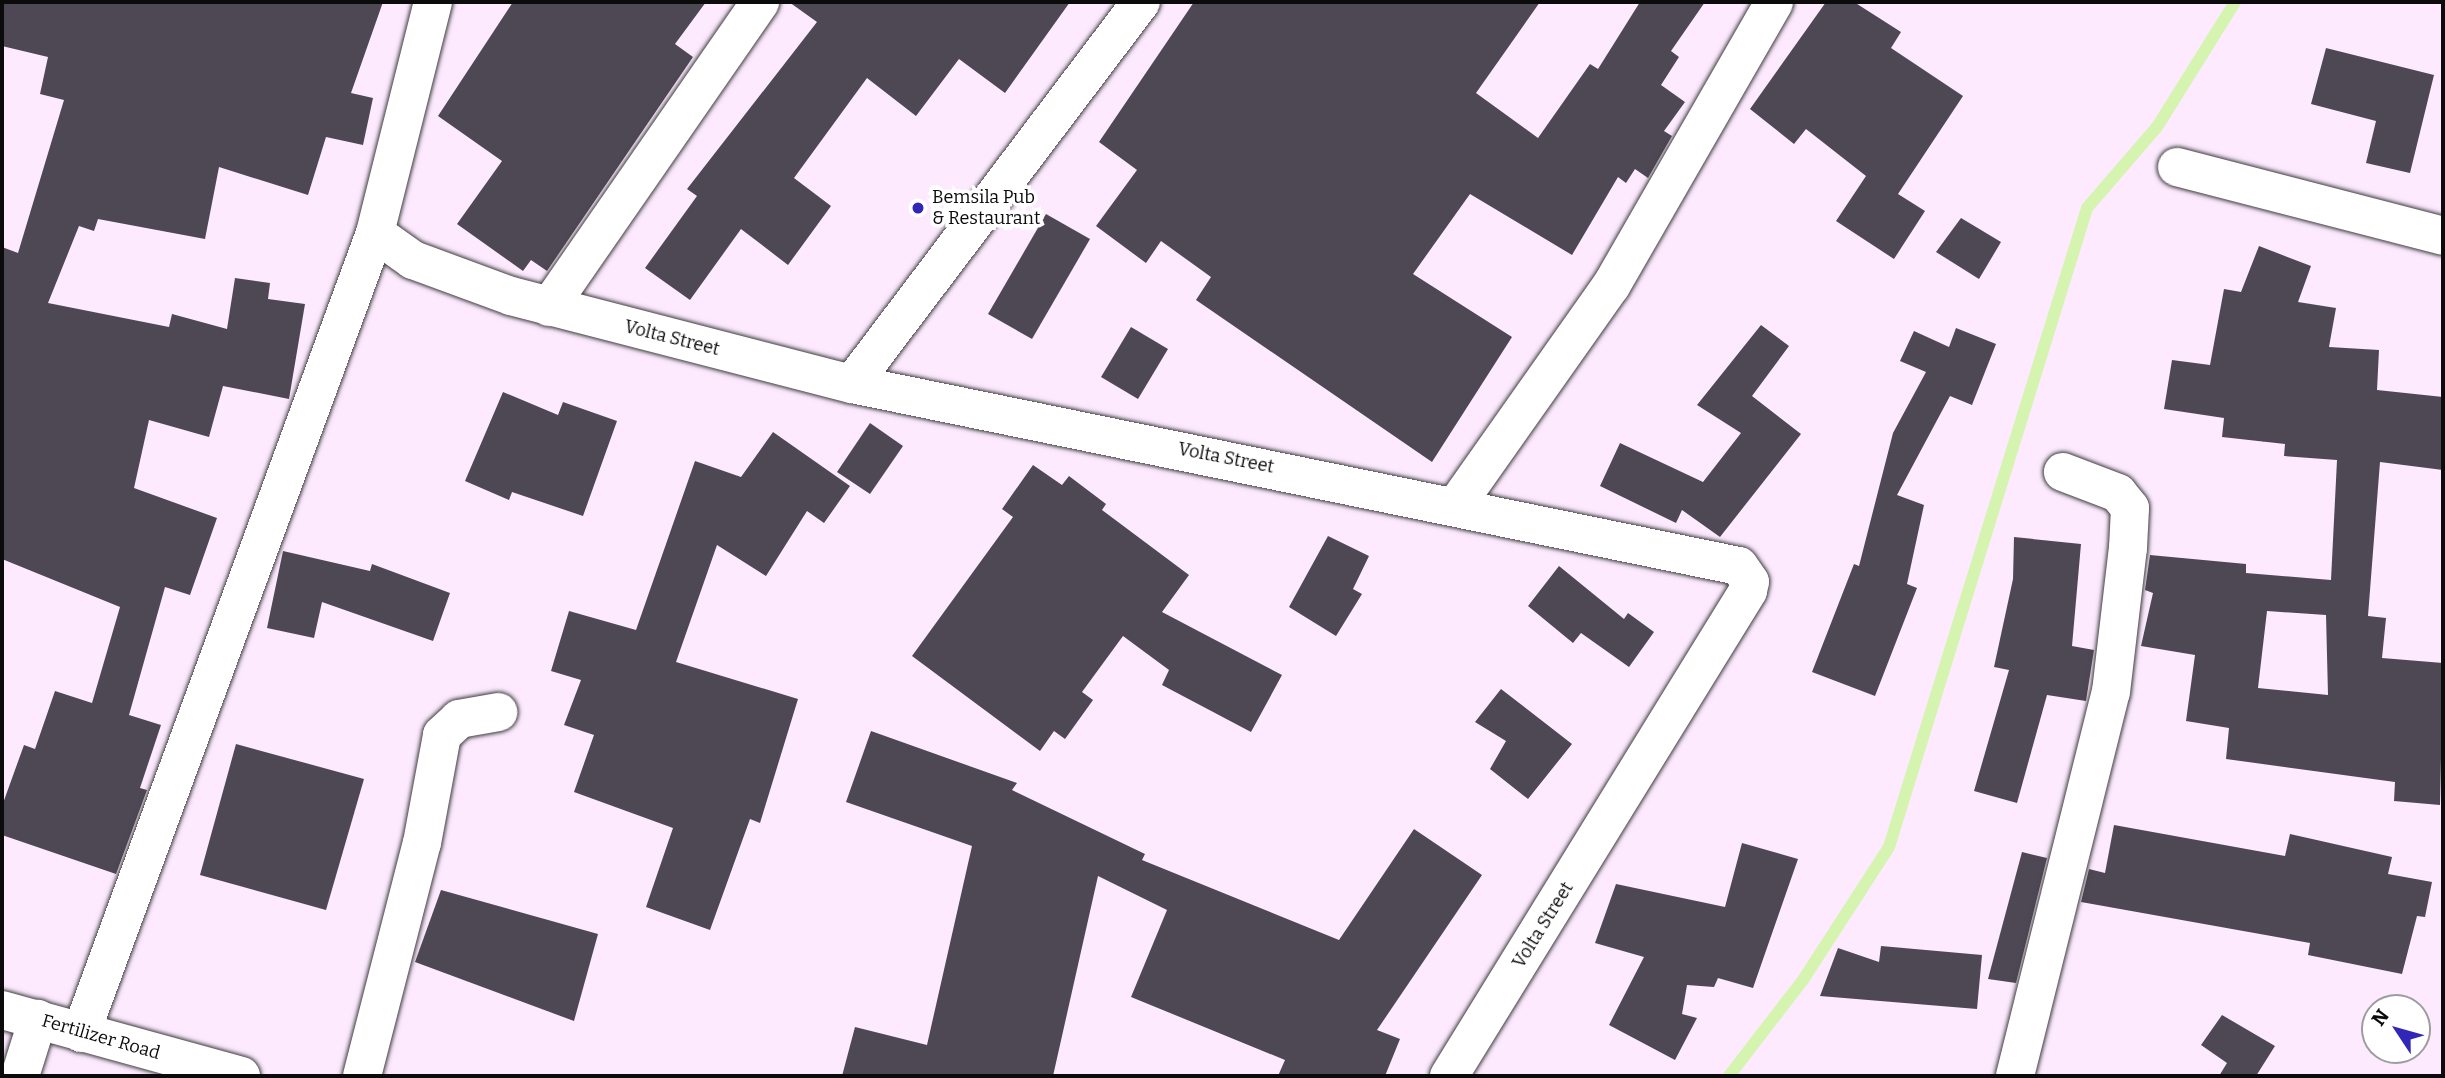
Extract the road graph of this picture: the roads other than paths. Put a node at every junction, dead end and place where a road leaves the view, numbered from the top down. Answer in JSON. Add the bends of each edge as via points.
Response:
{"nodes":[{"id":1,"x":433,"y":2,"type":"edge"},
{"id":2,"x":760,"y":2,"type":"edge"},
{"id":3,"x":1141,"y":2,"type":"edge"},
{"id":4,"x":1774,"y":2,"type":"edge"},
{"id":5,"x":2177,"y":167,"type":"dead end"},
{"id":6,"x":375,"y":233,"type":"junction"},
{"id":7,"x":2443,"y":236,"type":"edge"},
{"id":8,"x":549,"y":307,"type":"junction"},
{"id":9,"x":852,"y":384,"type":"junction"},
{"id":10,"x":2063,"y":472,"type":"dead end"},
{"id":11,"x":1457,"y":504,"type":"junction"},
{"id":12,"x":498,"y":712,"type":"dead end"},
{"id":13,"x":20,"y":1014,"type":"edge"},
{"id":14,"x":81,"y":1033,"type":"junction"},
{"id":15,"x":20,"y":1076,"type":"edge"},
{"id":16,"x":241,"y":1076,"type":"edge"},
{"id":17,"x":362,"y":1076,"type":"edge"},
{"id":18,"x":1449,"y":1076,"type":"edge"},
{"id":19,"x":2015,"y":1076,"type":"edge"}],
"edges":[{"from":1,"to":6,"type":"street"},
{"from":2,"to":8,"type":"street"},
{"from":3,"to":9,"type":"street"},
{"from":4,"to":11,"type":"street","via":[[1611,286]]},
{"from":5,"to":7,"type":"street"},
{"from":6,"to":8,"type":"street","name":"Volta Street","via":[[413,260]]},
{"from":6,"to":14,"type":"street"},
{"from":8,"to":9,"type":"street","name":"Volta Street"},
{"from":9,"to":11,"type":"street","name":"Volta Street"},
{"from":10,"to":19,"type":"street","via":[[2118,493],[2130,508],[2128,548],[2111,692]]},
{"from":11,"to":18,"type":"street","name":"Volta Street","via":[[1739,566],[1750,582]]},
{"from":12,"to":17,"type":"street","via":[[459,719],[442,735],[429,817]]},
{"from":13,"to":14,"type":"street","name":"Fertilizer Road"},
{"from":13,"to":15,"type":"street"},
{"from":14,"to":16,"type":"street","name":"Fertilizer Road"}]}
